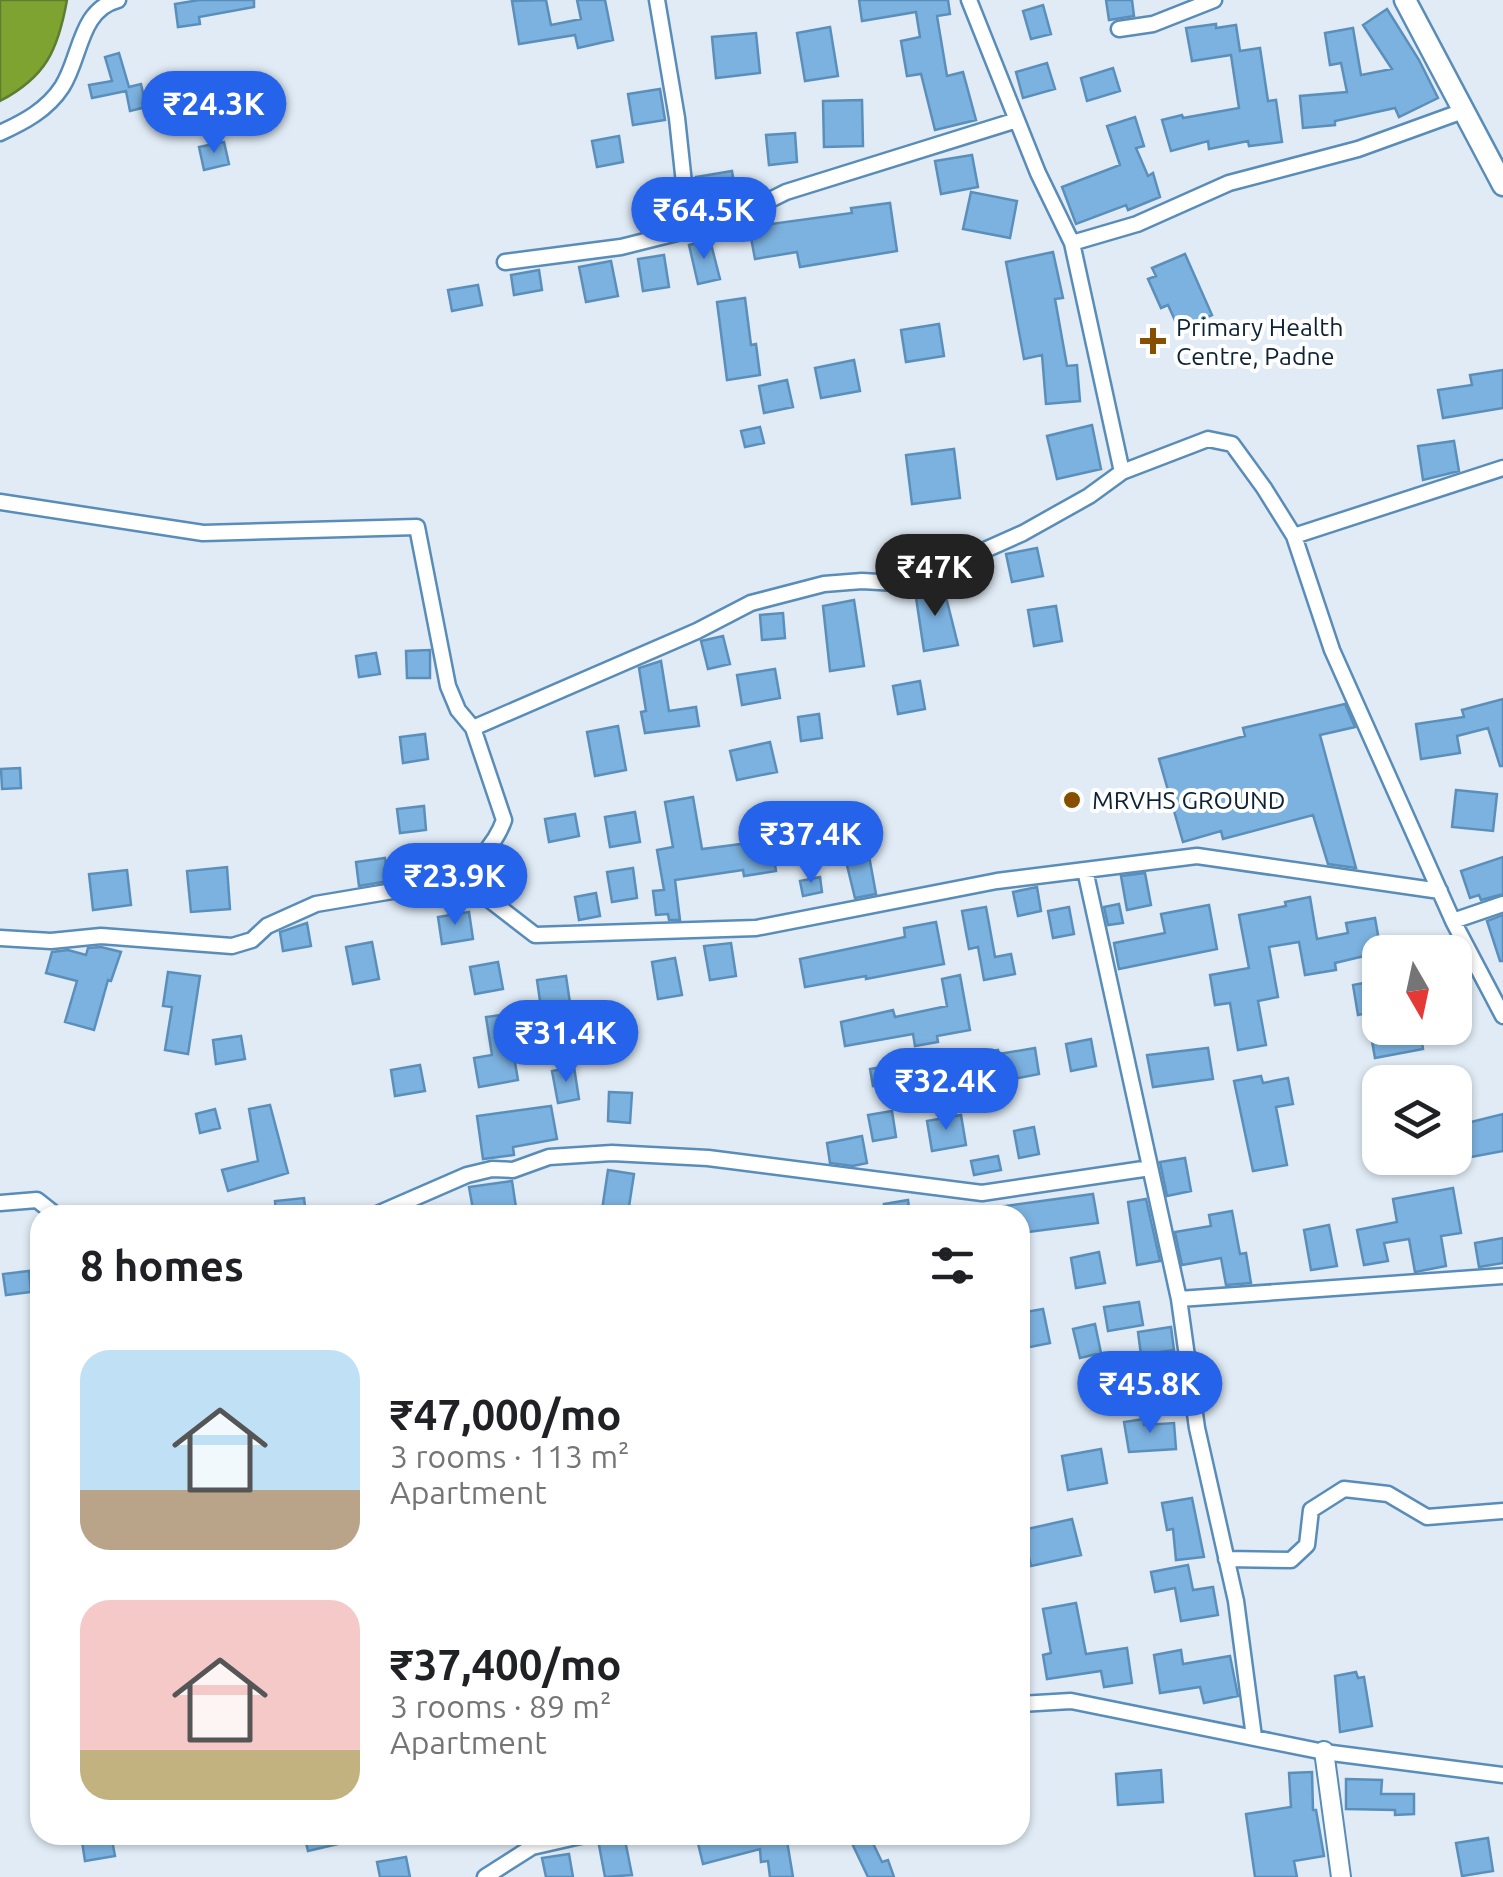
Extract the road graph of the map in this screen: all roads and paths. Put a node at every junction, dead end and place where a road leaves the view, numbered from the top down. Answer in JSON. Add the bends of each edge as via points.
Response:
{"nodes":[{"id":1,"x":118,"y":0,"type":"edge"},
{"id":2,"x":657,"y":0,"type":"edge"},
{"id":3,"x":969,"y":0,"type":"edge"},
{"id":4,"x":1214,"y":0,"type":"edge"},
{"id":5,"x":1405,"y":0,"type":"edge"},
{"id":6,"x":1120,"y":30,"type":"dead end"},
{"id":7,"x":1463,"y":111,"type":"junction"},
{"id":8,"x":1017,"y":120,"type":"junction"},
{"id":9,"x":0,"y":133,"type":"edge"},
{"id":10,"x":1503,"y":185,"type":"edge"},
{"id":11,"x":689,"y":230,"type":"junction"},
{"id":12,"x":1072,"y":243,"type":"junction"},
{"id":13,"x":506,"y":262,"type":"dead end"},
{"id":14,"x":1503,"y":468,"type":"edge"},
{"id":15,"x":1122,"y":472,"type":"junction"},
{"id":16,"x":0,"y":502,"type":"edge"},
{"id":17,"x":1294,"y":536,"type":"junction"},
{"id":18,"x":473,"y":728,"type":"junction"},
{"id":19,"x":1085,"y":870,"type":"junction"},
{"id":20,"x":460,"y":877,"type":"junction"},
{"id":21,"x":1440,"y":891,"type":"junction"},
{"id":22,"x":1503,"y":904,"type":"edge"},
{"id":23,"x":1453,"y":920,"type":"junction"},
{"id":24,"x":2,"y":938,"type":"edge"},
{"id":25,"x":1503,"y":1016,"type":"edge"},
{"id":26,"x":1150,"y":1168,"type":"junction"},
{"id":27,"x":0,"y":1204,"type":"edge"},
{"id":28,"x":43,"y":1205,"type":"edge"},
{"id":29,"x":398,"y":1205,"type":"edge"},
{"id":30,"x":1503,"y":1276,"type":"edge"},
{"id":31,"x":1178,"y":1299,"type":"junction"},
{"id":32,"x":1503,"y":1512,"type":"edge"},
{"id":33,"x":1226,"y":1558,"type":"junction"},
{"id":34,"x":1030,"y":1703,"type":"edge"},
{"id":35,"x":1254,"y":1738,"type":"junction"},
{"id":36,"x":1324,"y":1752,"type":"junction"},
{"id":37,"x":1503,"y":1775,"type":"edge"},
{"id":38,"x":537,"y":1845,"type":"edge"},
{"id":39,"x":484,"y":1877,"type":"edge"},
{"id":40,"x":1341,"y":1877,"type":"edge"}],
"edges":[{"from":1,"to":9,"type":"street","via":[[92,14],[62,88],[38,114]]},
{"from":2,"to":11,"type":"street"},
{"from":3,"to":8,"type":"street"},
{"from":4,"to":6,"type":"street"},
{"from":5,"to":7,"type":"main road"},
{"from":7,"to":10,"type":"main road"},
{"from":7,"to":12,"type":"street","via":[[1358,149],[1229,183],[1137,224]]},
{"from":8,"to":11,"type":"street","via":[[786,192]]},
{"from":8,"to":12,"type":"street"},
{"from":11,"to":13,"type":"street","via":[[620,248]]},
{"from":12,"to":15,"type":"street"},
{"from":14,"to":17,"type":"street"},
{"from":15,"to":17,"type":"street","via":[[1208,439],[1232,444]]},
{"from":15,"to":18,"type":"street","via":[[1024,533],[940,570],[896,583],[824,584],[751,603]]},
{"from":16,"to":18,"type":"street","via":[[204,534],[417,527],[448,686]]},
{"from":17,"to":21,"type":"street","via":[[1332,650]]},
{"from":18,"to":20,"type":"street","via":[[504,820]]},
{"from":19,"to":20,"type":"street","via":[[756,928],[534,936]]},
{"from":19,"to":21,"type":"street","via":[[1197,856]]},
{"from":19,"to":26,"type":"street"},
{"from":20,"to":24,"type":"street","via":[[316,904],[232,946],[101,936]]},
{"from":21,"to":23,"type":"street"},
{"from":22,"to":23,"type":"street"},
{"from":23,"to":25,"type":"street"},
{"from":26,"to":29,"type":"street","via":[[982,1193],[708,1158],[612,1153],[550,1157],[466,1175]]},
{"from":26,"to":31,"type":"street"},
{"from":27,"to":28,"type":"street"},
{"from":30,"to":31,"type":"street"},
{"from":31,"to":33,"type":"street"},
{"from":32,"to":33,"type":"street","via":[[1427,1517],[1388,1494],[1344,1489],[1311,1510],[1306,1545],[1291,1560]]},
{"from":33,"to":35,"type":"street"},
{"from":34,"to":35,"type":"street","via":[[1072,1701]]},
{"from":35,"to":36,"type":"street"},
{"from":36,"to":37,"type":"street"},
{"from":36,"to":40,"type":"street"},
{"from":38,"to":39,"type":"street"}]}
